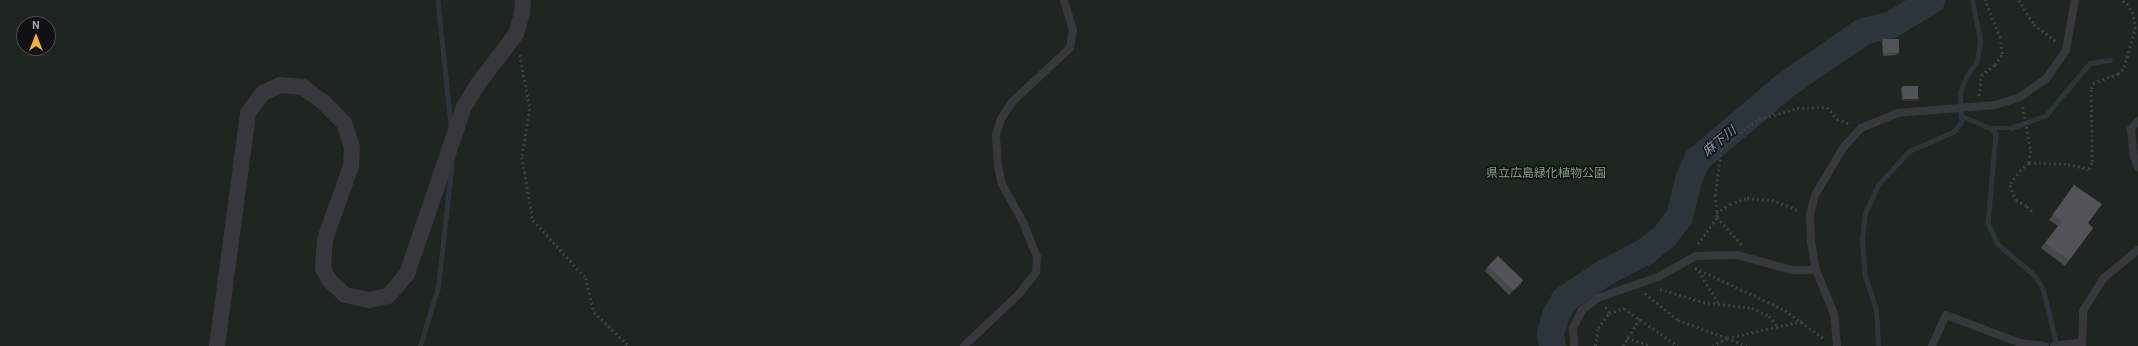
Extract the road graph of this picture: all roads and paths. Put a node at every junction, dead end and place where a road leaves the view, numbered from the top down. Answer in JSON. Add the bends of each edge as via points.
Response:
{"nodes":[{"id":1,"x":523,"y":0,"type":"edge"},
{"id":2,"x":1064,"y":0,"type":"edge"},
{"id":3,"x":1985,"y":0,"type":"edge"},
{"id":4,"x":2019,"y":0,"type":"edge"},
{"id":5,"x":2075,"y":0,"type":"edge"},
{"id":6,"x":2121,"y":0,"type":"edge"},
{"id":7,"x":516,"y":34,"type":"junction"},
{"id":8,"x":2066,"y":50,"type":"junction"},
{"id":9,"x":2020,"y":97,"type":"junction"},
{"id":10,"x":1978,"y":107,"type":"junction"},
{"id":11,"x":2138,"y":121,"type":"edge"},
{"id":12,"x":1861,"y":128,"type":"junction"},
{"id":13,"x":2029,"y":163,"type":"junction"},
{"id":14,"x":2138,"y":167,"type":"edge"},
{"id":15,"x":1716,"y":213,"type":"junction"},
{"id":16,"x":2034,"y":213,"type":"dead end"},
{"id":17,"x":1810,"y":214,"type":"junction"},
{"id":18,"x":1717,"y":217,"type":"junction"},
{"id":19,"x":2138,"y":250,"type":"edge"},
{"id":20,"x":1747,"y":256,"type":"junction"},
{"id":21,"x":1686,"y":262,"type":"junction"},
{"id":22,"x":1816,"y":270,"type":"junction"},
{"id":23,"x":1698,"y":271,"type":"junction"},
{"id":24,"x":1644,"y":283,"type":"junction"},
{"id":25,"x":1598,"y":298,"type":"junction"},
{"id":26,"x":1718,"y":303,"type":"junction"},
{"id":27,"x":1609,"y":313,"type":"junction"},
{"id":28,"x":1640,"y":318,"type":"junction"},
{"id":29,"x":1802,"y":321,"type":"junction"},
{"id":30,"x":1778,"y":327,"type":"junction"},
{"id":31,"x":1627,"y":338,"type":"junction"},
{"id":32,"x":1727,"y":338,"type":"junction"},
{"id":33,"x":1828,"y":342,"type":"dead end"},
{"id":34,"x":2082,"y":344,"type":"edge"},
{"id":35,"x":217,"y":346,"type":"edge"},
{"id":36,"x":629,"y":346,"type":"edge"},
{"id":37,"x":964,"y":346,"type":"edge"},
{"id":38,"x":1574,"y":346,"type":"edge"},
{"id":39,"x":1595,"y":346,"type":"edge"},
{"id":40,"x":1623,"y":346,"type":"edge"},
{"id":41,"x":1651,"y":346,"type":"edge"},
{"id":42,"x":1678,"y":346,"type":"edge"},
{"id":43,"x":1712,"y":346,"type":"edge"},
{"id":44,"x":1746,"y":346,"type":"edge"},
{"id":45,"x":1837,"y":346,"type":"edge"},
{"id":46,"x":1932,"y":346,"type":"edge"},
{"id":47,"x":2045,"y":346,"type":"edge"},
{"id":48,"x":2054,"y":346,"type":"edge"}],
"edges":[{"from":1,"to":7,"type":"street"},
{"from":2,"to":37,"type":"lane","via":[[1073,30],[1070,48],[1012,102],[1001,119],[996,136],[1002,184],[1024,224],[1037,257],[1036,272],[1019,294]]},
{"from":3,"to":10,"type":"path","via":[[2000,38],[2002,54],[1995,65],[1981,75]]},
{"from":4,"to":8,"type":"path","via":[[2034,24]]},
{"from":5,"to":8,"type":"lane"},
{"from":6,"to":13,"type":"path","via":[[2133,14],[2135,29],[2124,67],[2118,74],[2093,83],[2091,89],[2092,162],[2089,169],[2068,164]]},
{"from":7,"to":35,"type":"street","via":[[464,107],[407,274],[388,296],[369,300],[345,295],[329,280],[323,268],[325,239],[351,166],[352,148],[344,123],[303,87],[280,86],[263,93],[248,113]]},
{"from":7,"to":36,"type":"path","via":[[530,110],[522,157],[533,220],[586,278],[594,312]]},
{"from":8,"to":9,"type":"lane","via":[[2046,79]]},
{"from":9,"to":10,"type":"lane"},
{"from":9,"to":13,"type":"path","via":[[2028,127],[2031,151]]},
{"from":10,"to":12,"type":"lane","via":[[1898,113]]},
{"from":11,"to":14,"type":"lane","via":[[2131,129]]},
{"from":12,"to":15,"type":"path","via":[[1837,119],[1827,107],[1797,108],[1759,119],[1721,149],[1715,196]]},
{"from":12,"to":17,"type":"lane","via":[[1843,148],[1816,195]]},
{"from":13,"to":16,"type":"path","via":[[2010,186],[2016,200]]},
{"from":15,"to":17,"type":"path","via":[[1740,200],[1762,198]]},
{"from":15,"to":18,"type":"path"},
{"from":17,"to":22,"type":"lane","via":[[1811,243]]},
{"from":18,"to":20,"type":"path","via":[[1733,232]]},
{"from":18,"to":21,"type":"path"},
{"from":19,"to":34,"type":"lane","via":[[2104,278],[2083,311]]},
{"from":20,"to":21,"type":"lane","via":[[1696,256]]},
{"from":20,"to":22,"type":"lane","via":[[1792,270]]},
{"from":21,"to":23,"type":"path"},
{"from":21,"to":24,"type":"lane"},
{"from":22,"to":45,"type":"lane","via":[[1834,314]]},
{"from":23,"to":26,"type":"path"},
{"from":23,"to":29,"type":"path","via":[[1763,298]]},
{"from":24,"to":25,"type":"lane"},
{"from":24,"to":26,"type":"path","via":[[1681,297]]},
{"from":24,"to":32,"type":"path","via":[[1646,295],[1667,313],[1707,333]]},
{"from":25,"to":27,"type":"path"},
{"from":25,"to":38,"type":"lane","via":[[1582,310],[1573,328]]},
{"from":26,"to":30,"type":"path","via":[[1761,311]]},
{"from":27,"to":28,"type":"path","via":[[1624,308]]},
{"from":27,"to":39,"type":"path","via":[[1598,328]]},
{"from":28,"to":31,"type":"path"},
{"from":28,"to":42,"type":"path"},
{"from":29,"to":30,"type":"path"},
{"from":29,"to":33,"type":"path"},
{"from":30,"to":32,"type":"path"},
{"from":31,"to":40,"type":"path"},
{"from":31,"to":41,"type":"path"},
{"from":32,"to":43,"type":"path"},
{"from":32,"to":44,"type":"path"},
{"from":34,"to":48,"type":"lane"},
{"from":46,"to":47,"type":"lane","via":[[1946,315],[2020,343]]}]}
